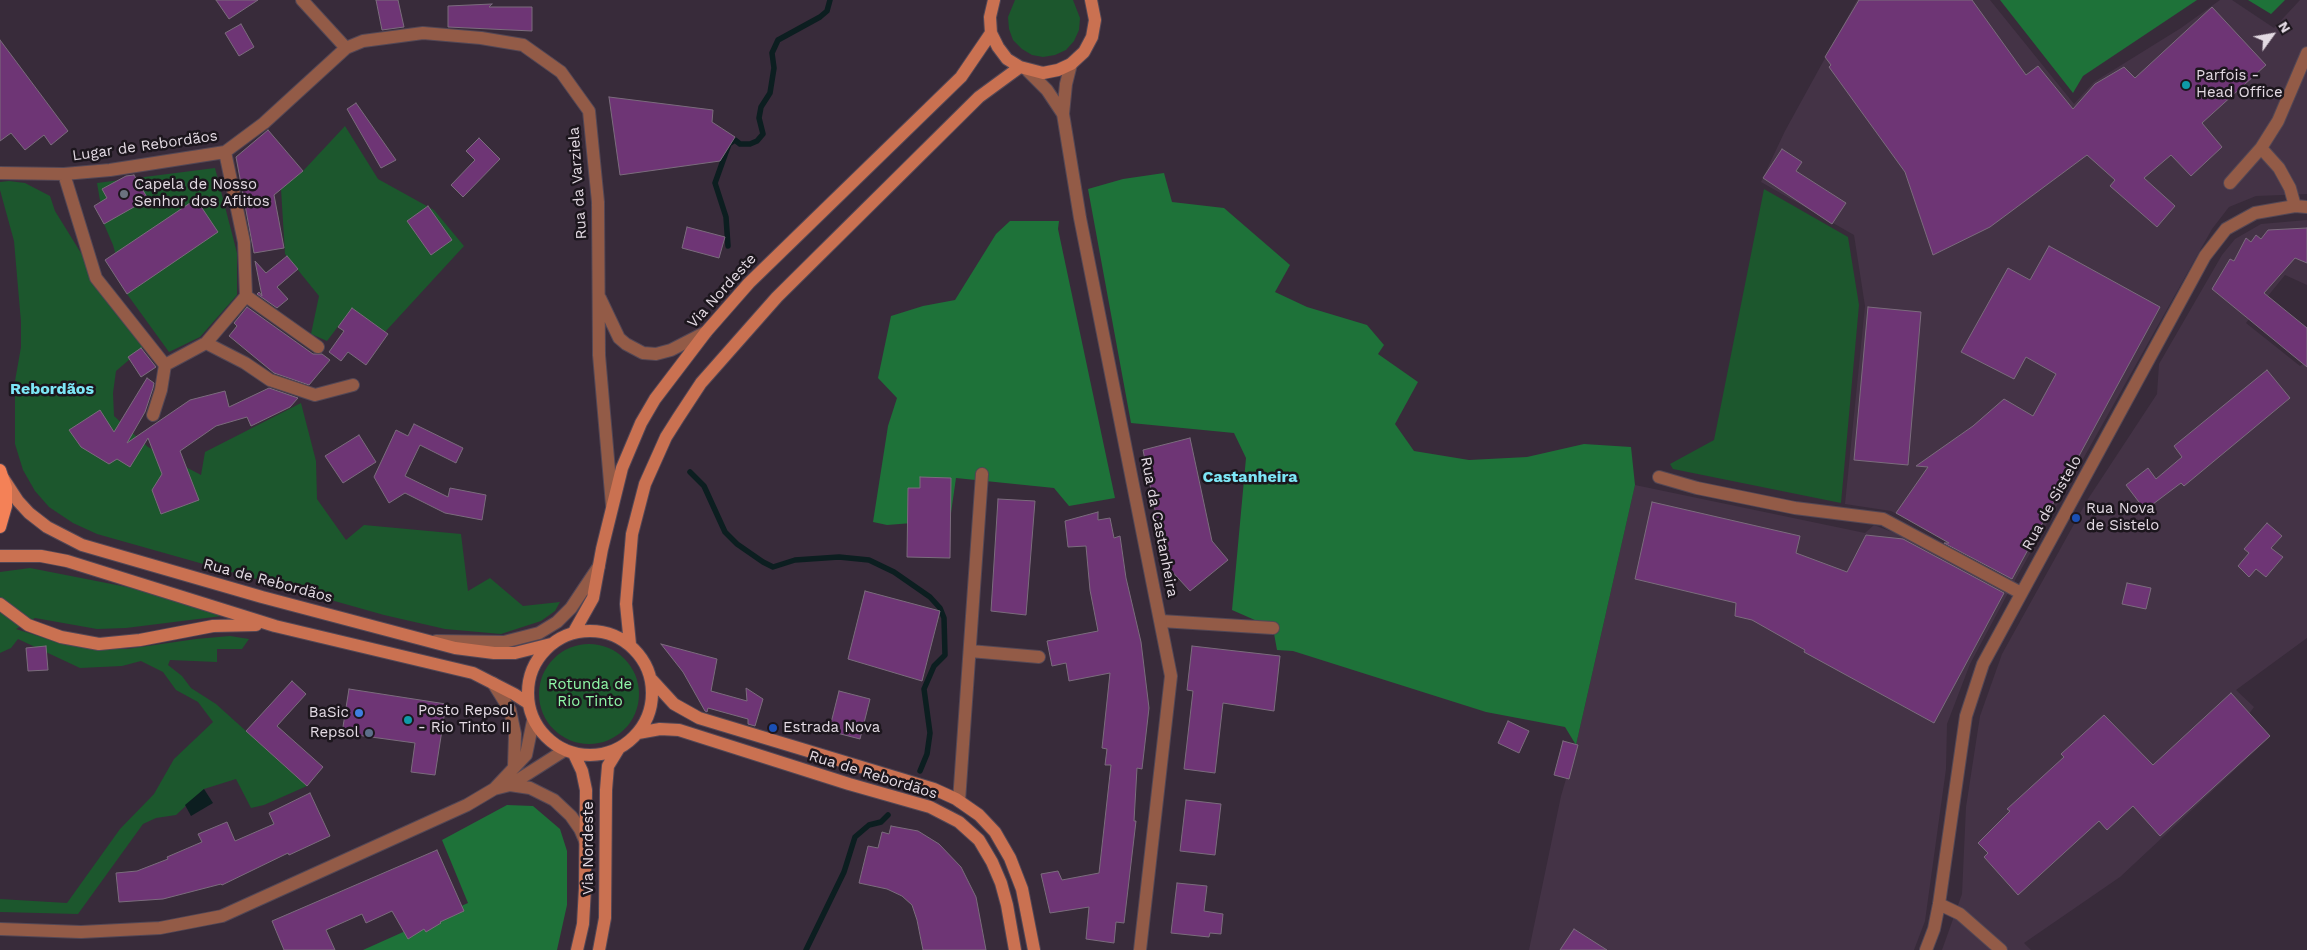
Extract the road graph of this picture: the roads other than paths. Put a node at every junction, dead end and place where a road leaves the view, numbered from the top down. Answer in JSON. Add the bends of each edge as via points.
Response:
{"nodes":[{"id":1,"x":302,"y":0,"type":"edge"},
{"id":2,"x":994,"y":0,"type":"edge"},
{"id":3,"x":1091,"y":0,"type":"edge"},
{"id":4,"x":992,"y":33,"type":"junction"},
{"id":5,"x":346,"y":48,"type":"junction"},
{"id":6,"x":2307,"y":53,"type":"edge"},
{"id":7,"x":1071,"y":64,"type":"junction"},
{"id":8,"x":1024,"y":69,"type":"junction"},
{"id":9,"x":1062,"y":114,"type":"junction"},
{"id":10,"x":2261,"y":148,"type":"junction"},
{"id":11,"x":226,"y":152,"type":"junction"},
{"id":12,"x":0,"y":173,"type":"edge"},
{"id":13,"x":64,"y":174,"type":"junction"},
{"id":14,"x":2230,"y":183,"type":"dead end"},
{"id":15,"x":2301,"y":206,"type":"edge"},
{"id":16,"x":598,"y":293,"type":"junction"},
{"id":17,"x":246,"y":296,"type":"junction"},
{"id":18,"x":706,"y":332,"type":"junction"},
{"id":19,"x":206,"y":344,"type":"junction"},
{"id":20,"x":318,"y":346,"type":"dead end"},
{"id":21,"x":165,"y":365,"type":"junction"},
{"id":22,"x":353,"y":385,"type":"dead end"},
{"id":23,"x":153,"y":415,"type":"dead end"},
{"id":24,"x":2,"y":474,"type":"edge"},
{"id":25,"x":982,"y":474,"type":"dead end"},
{"id":26,"x":1659,"y":477,"type":"dead end"},
{"id":27,"x":612,"y":508,"type":"junction"},
{"id":28,"x":0,"y":527,"type":"edge"},
{"id":29,"x":0,"y":556,"type":"edge"},
{"id":30,"x":599,"y":566,"type":"junction"},
{"id":31,"x":2021,"y":593,"type":"junction"},
{"id":32,"x":0,"y":604,"type":"edge"},
{"id":33,"x":1161,"y":622,"type":"junction"},
{"id":34,"x":275,"y":626,"type":"junction"},
{"id":35,"x":1273,"y":628,"type":"dead end"},
{"id":36,"x":575,"y":630,"type":"junction"},
{"id":37,"x":556,"y":640,"type":"junction"},
{"id":38,"x":431,"y":641,"type":"junction"},
{"id":39,"x":630,"y":644,"type":"junction"},
{"id":40,"x":970,"y":651,"type":"junction"},
{"id":41,"x":1039,"y":657,"type":"dead end"},
{"id":42,"x":488,"y":680,"type":"junction"},
{"id":43,"x":652,"y":680,"type":"junction"},
{"id":44,"x":528,"y":703,"type":"junction"},
{"id":45,"x":534,"y":721,"type":"junction"},
{"id":46,"x":638,"y":733,"type":"junction"},
{"id":47,"x":619,"y":748,"type":"junction"},
{"id":48,"x":569,"y":752,"type":"junction"},
{"id":49,"x":514,"y":767,"type":"junction"},
{"id":50,"x":510,"y":785,"type":"junction"},
{"id":51,"x":494,"y":789,"type":"junction"},
{"id":52,"x":959,"y":801,"type":"junction"},
{"id":53,"x":586,"y":843,"type":"junction"},
{"id":54,"x":1939,"y":904,"type":"junction"},
{"id":55,"x":0,"y":929,"type":"edge"},
{"id":56,"x":577,"y":950,"type":"edge"},
{"id":57,"x":599,"y":950,"type":"edge"},
{"id":58,"x":1014,"y":950,"type":"edge"},
{"id":59,"x":1034,"y":950,"type":"edge"},
{"id":60,"x":1140,"y":950,"type":"edge"},
{"id":61,"x":1926,"y":950,"type":"edge"},
{"id":62,"x":2001,"y":950,"type":"edge"}],
"edges":[{"from":1,"to":5,"type":"street"},
{"from":2,"to":4,"type":"main road","via":[[990,17]]},
{"from":3,"to":7,"type":"main road","via":[[1095,20],[1092,37],[1084,52]]},
{"from":4,"to":8,"type":"main road","via":[[1007,59]]},
{"from":4,"to":18,"type":"main road","name":"Via Nordeste","via":[[961,76],[749,283]]},
{"from":5,"to":11,"type":"street","name":"Lugar de Rebordãos","via":[[264,123]]},
{"from":5,"to":16,"type":"street","name":"Rua da Varziela","via":[[363,41],[424,33],[481,38],[523,45],[561,72],[589,111],[598,202]]},
{"from":6,"to":10,"type":"street","via":[[2278,121]]},
{"from":7,"to":8,"type":"main road","via":[[1043,72]]},
{"from":7,"to":9,"type":"street","name":"Rua da Castanheira"},
{"from":8,"to":9,"type":"street","name":"Rua da Castanheira","via":[[1047,90]]},
{"from":8,"to":39,"type":"main road","via":[[979,98],[777,297],[701,383],[666,436],[645,484],[632,534],[626,604]]},
{"from":9,"to":33,"type":"street","name":"Rua da Castanheira"},
{"from":10,"to":14,"type":"street"},
{"from":10,"to":15,"type":"street","name":"Rua de Sistelo","via":[[2279,168]]},
{"from":11,"to":13,"type":"street","name":"Lugar de Rebordãos"},
{"from":11,"to":17,"type":"street","via":[[244,242]]},
{"from":12,"to":13,"type":"street","name":"Lugar de Rebordãos"},
{"from":13,"to":21,"type":"street","via":[[96,278]]},
{"from":15,"to":31,"type":"street","name":"Rua de Sistelo","via":[[2255,213],[2226,229],[2205,256]]},
{"from":16,"to":18,"type":"street","name":"Rua da Varziela","via":[[619,338],[643,353],[671,350]]},
{"from":16,"to":27,"type":"street","name":"Rua da Varziela","via":[[599,355]]},
{"from":17,"to":19,"type":"street"},
{"from":17,"to":20,"type":"street"},
{"from":18,"to":27,"type":"main road","name":"Via Nordeste","via":[[654,399],[641,423],[622,468]]},
{"from":19,"to":21,"type":"street"},
{"from":19,"to":22,"type":"street","via":[[245,362],[270,380],[315,395]]},
{"from":21,"to":23,"type":"street"},
{"from":24,"to":28,"type":"main road","via":[[6,506]]},
{"from":24,"to":38,"type":"main road","name":"Rua de Rebordãos","via":[[18,501],[41,522],[82,545]]},
{"from":25,"to":40,"type":"street"},
{"from":26,"to":31,"type":"street","via":[[1795,508],[1883,519]]},
{"from":27,"to":30,"type":"main road","name":"Via Nordeste"},
{"from":29,"to":34,"type":"main road","via":[[67,560]]},
{"from":30,"to":36,"type":"main road","name":"Via Nordeste","via":[[593,598]]},
{"from":30,"to":38,"type":"street","via":[[570,608],[557,622],[539,633],[504,642]]},
{"from":31,"to":54,"type":"street","name":"Rua de Sistelo","via":[[1983,664],[1966,716]]},
{"from":32,"to":34,"type":"main road","via":[[28,625],[61,637],[99,644],[213,626]]},
{"from":33,"to":35,"type":"street"},
{"from":33,"to":60,"type":"street","name":"Rua da Castanheira","via":[[1171,676]]},
{"from":34,"to":42,"type":"main road"},
{"from":36,"to":37,"type":"main road"},
{"from":36,"to":39,"type":"main road","via":[[608,633]]},
{"from":37,"to":38,"type":"main road","name":"Rua de Rebordãos","via":[[515,652],[494,653]]},
{"from":37,"to":44,"type":"main road","via":[[535,663],[529,676]]},
{"from":39,"to":43,"type":"main road","via":[[645,663]]},
{"from":40,"to":41,"type":"street"},
{"from":40,"to":52,"type":"street"},
{"from":42,"to":44,"type":"main road"},
{"from":42,"to":49,"type":"street","via":[[510,710],[515,734]]},
{"from":43,"to":46,"type":"main road","via":[[650,711]]},
{"from":43,"to":52,"type":"main road","name":"Rua de Rebordãos","via":[[674,704],[699,718],[934,789]]},
{"from":44,"to":45,"type":"main road"},
{"from":45,"to":48,"type":"main road","via":[[547,738]]},
{"from":45,"to":49,"type":"street","via":[[526,756]]},
{"from":46,"to":47,"type":"main road"},
{"from":46,"to":58,"type":"main road","name":"Rua de Rebordãos","via":[[679,730],[930,808],[959,822],[978,840],[992,862],[1001,884]]},
{"from":47,"to":48,"type":"main road","via":[[597,755]]},
{"from":47,"to":57,"type":"main road","name":"Via Nordeste","via":[[608,766],[605,918]]},
{"from":48,"to":50,"type":"street"},
{"from":48,"to":53,"type":"main road","name":"Via Nordeste","via":[[582,771],[586,790]]},
{"from":49,"to":51,"type":"street"},
{"from":50,"to":51,"type":"street"},
{"from":50,"to":53,"type":"street","via":[[530,788],[554,800],[571,816]]},
{"from":51,"to":55,"type":"street","via":[[467,805],[222,916],[160,928],[81,932]]},
{"from":52,"to":59,"type":"main road","name":"Rua de Rebordãos","via":[[995,832],[1010,858],[1022,889]]},
{"from":53,"to":56,"type":"main road","name":"Via Nordeste","via":[[583,924]]},
{"from":54,"to":61,"type":"street","name":"Rua de Sistelo"},
{"from":54,"to":62,"type":"street","via":[[1960,914]]}]}
